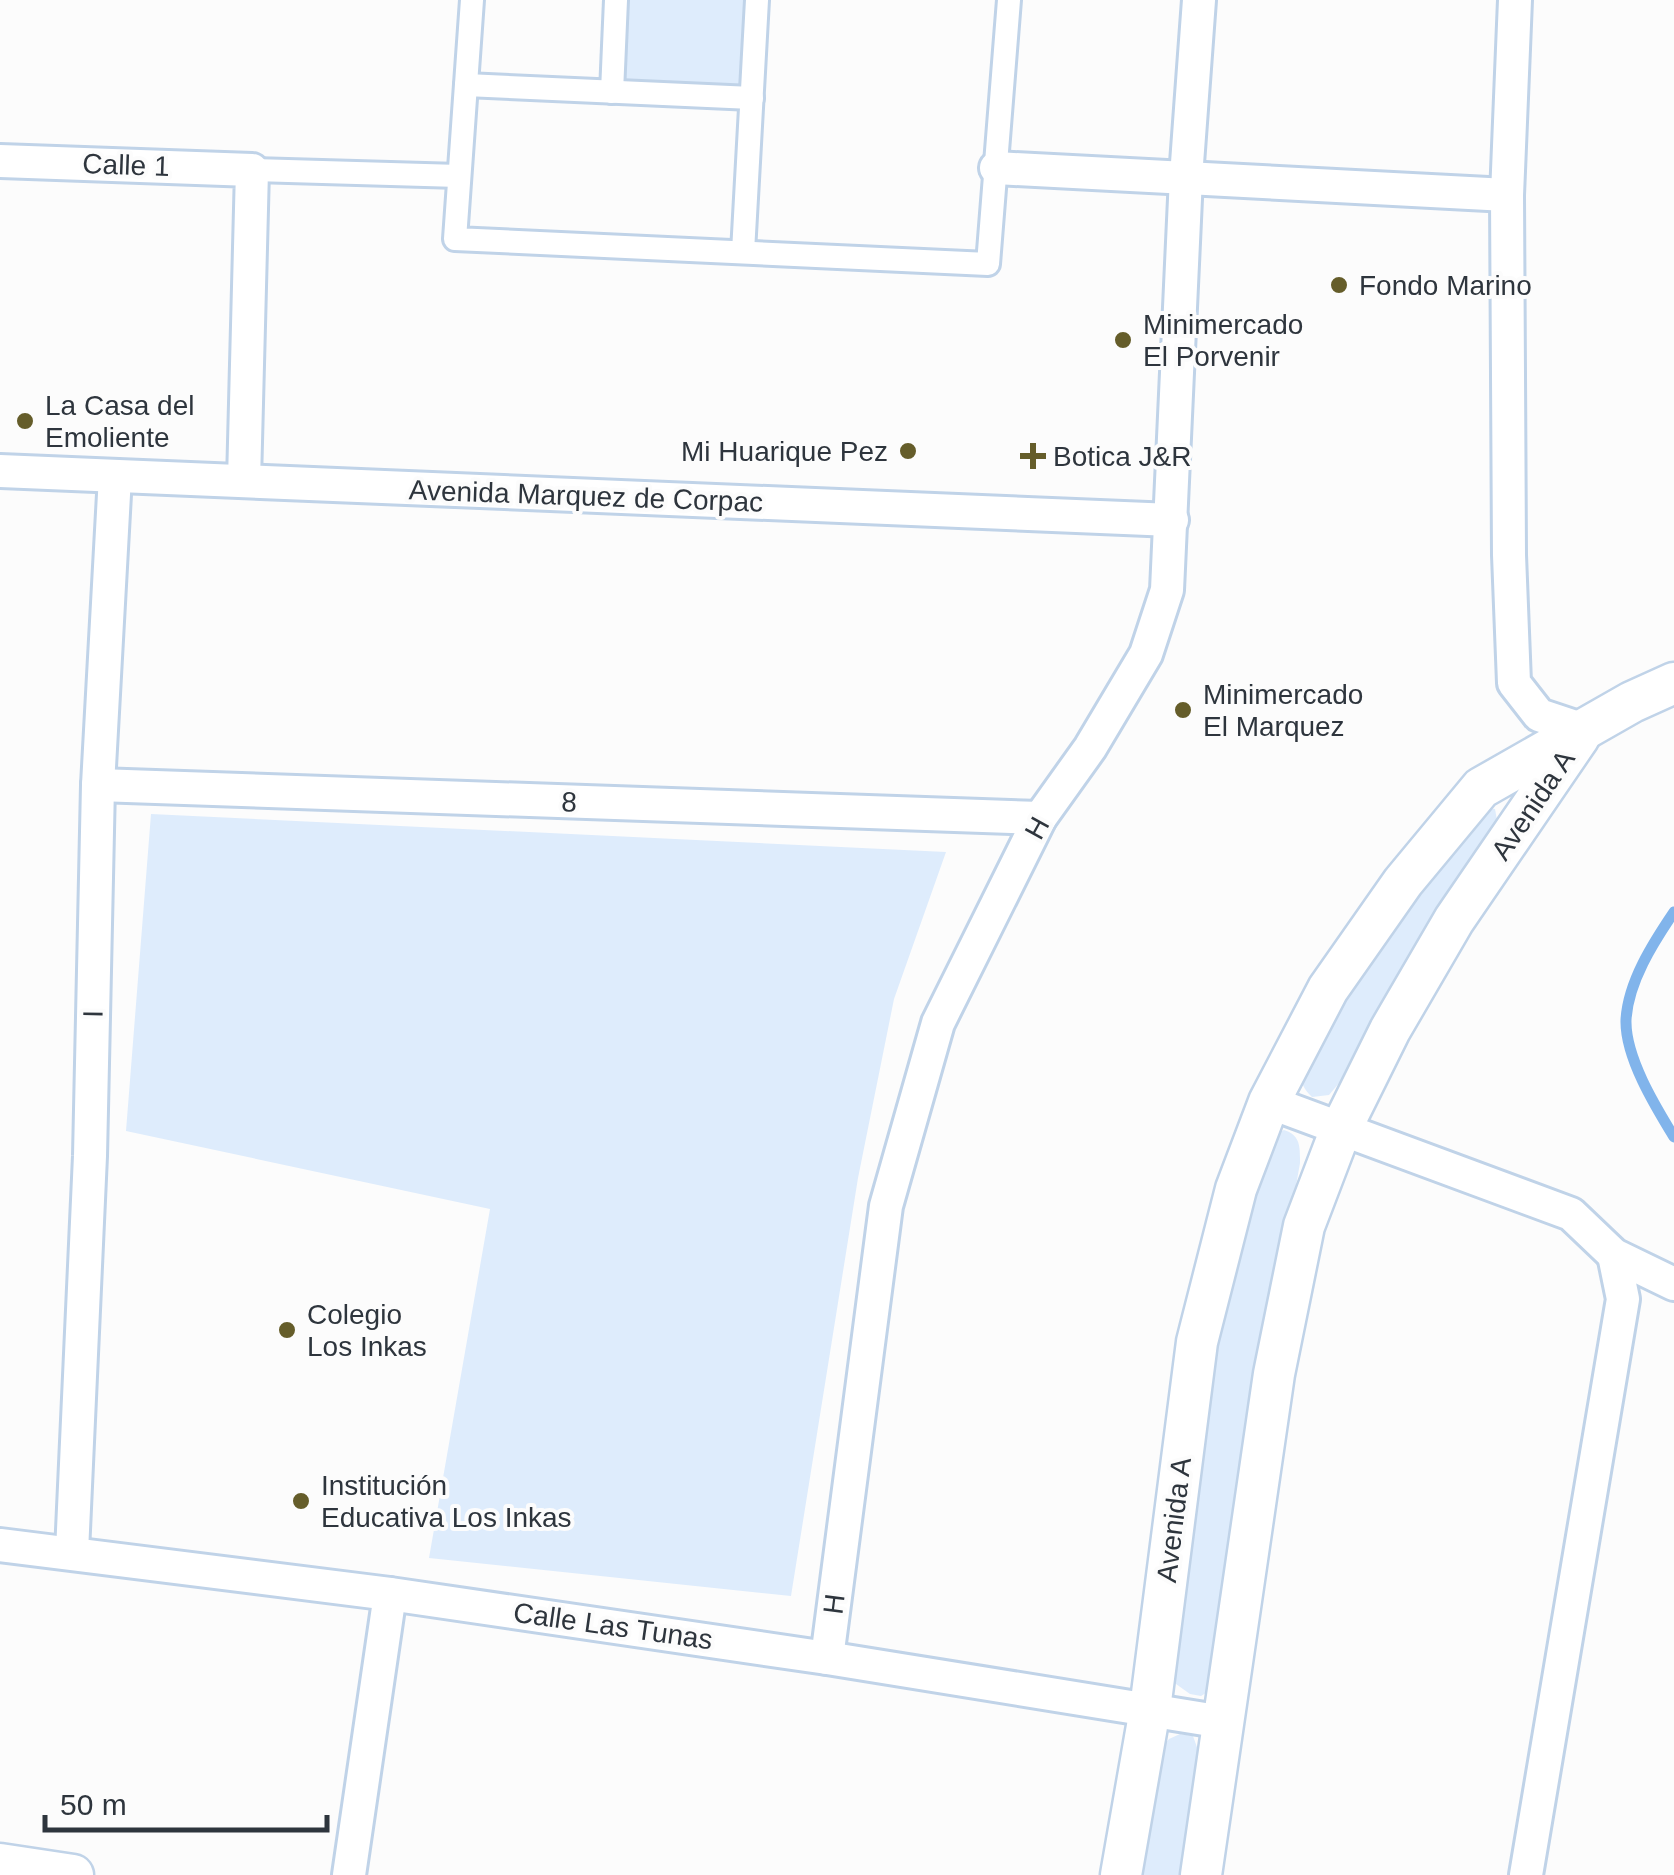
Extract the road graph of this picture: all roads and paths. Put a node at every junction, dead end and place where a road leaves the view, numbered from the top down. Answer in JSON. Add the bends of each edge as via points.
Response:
{"nodes":[{"id":1,"x":472,"y":0,"type":"edge"},
{"id":2,"x":616,"y":0,"type":"edge"},
{"id":3,"x":757,"y":0,"type":"edge"},
{"id":4,"x":1009,"y":0,"type":"edge"},
{"id":5,"x":1199,"y":0,"type":"edge"},
{"id":6,"x":1515,"y":0,"type":"edge"},
{"id":7,"x":466,"y":85,"type":"junction"},
{"id":8,"x":612,"y":92,"type":"junction"},
{"id":9,"x":752,"y":98,"type":"junction"},
{"id":10,"x":0,"y":161,"type":"edge"},
{"id":11,"x":996,"y":168,"type":"junction"},
{"id":12,"x":252,"y":170,"type":"junction"},
{"id":13,"x":460,"y":176,"type":"junction"},
{"id":14,"x":1186,"y":176,"type":"junction"},
{"id":15,"x":1507,"y":194,"type":"junction"},
{"id":16,"x":743,"y":252,"type":"junction"},
{"id":17,"x":0,"y":472,"type":"edge"},
{"id":18,"x":115,"y":476,"type":"junction"},
{"id":19,"x":244,"y":481,"type":"junction"},
{"id":20,"x":1172,"y":520,"type":"junction"},
{"id":21,"x":1674,"y":683,"type":"edge"},
{"id":22,"x":1584,"y":730,"type":"junction"},
{"id":23,"x":98,"y":785,"type":"junction"},
{"id":24,"x":1040,"y":818,"type":"junction"},
{"id":25,"x":1269,"y":1102,"type":"junction"},
{"id":26,"x":1340,"y":1128,"type":"junction"},
{"id":27,"x":1614,"y":1255,"type":"junction"},
{"id":28,"x":1674,"y":1284,"type":"edge"},
{"id":29,"x":0,"y":1545,"type":"edge"},
{"id":30,"x":72,"y":1552,"type":"junction"},
{"id":31,"x":390,"y":1594,"type":"junction"},
{"id":32,"x":827,"y":1658,"type":"junction"},
{"id":33,"x":1150,"y":1709,"type":"junction"},
{"id":34,"x":1224,"y":1722,"type":"junction"},
{"id":35,"x":0,"y":1864,"type":"edge"},
{"id":36,"x":72,"y":1875,"type":"edge"},
{"id":37,"x":349,"y":1875,"type":"edge"},
{"id":38,"x":1121,"y":1875,"type":"edge"},
{"id":39,"x":1201,"y":1875,"type":"edge"},
{"id":40,"x":1526,"y":1875,"type":"edge"}],
"edges":[{"from":1,"to":7,"type":"street"},
{"from":2,"to":8,"type":"street"},
{"from":3,"to":9,"type":"street"},
{"from":4,"to":11,"type":"street"},
{"from":5,"to":14,"type":"street","name":"H"},
{"from":6,"to":15,"type":"street"},
{"from":7,"to":8,"type":"street"},
{"from":7,"to":13,"type":"street"},
{"from":8,"to":9,"type":"street"},
{"from":9,"to":16,"type":"street"},
{"from":10,"to":12,"type":"street","name":"Calle 1"},
{"from":11,"to":14,"type":"street"},
{"from":11,"to":16,"type":"street","via":[[988,264]]},
{"from":12,"to":13,"type":"street"},
{"from":12,"to":19,"type":"street"},
{"from":13,"to":16,"type":"street","via":[[455,239]]},
{"from":14,"to":15,"type":"street"},
{"from":14,"to":20,"type":"street","name":"H"},
{"from":15,"to":22,"type":"street","via":[[1514,683],[1539,715]]},
{"from":17,"to":18,"type":"street","name":"Avenida Marquez de Corpac"},
{"from":18,"to":19,"type":"street","name":"Avenida Marquez de Corpac"},
{"from":18,"to":23,"type":"street","name":"I"},
{"from":19,"to":20,"type":"street","name":"Avenida Marquez de Corpac"},
{"from":20,"to":24,"type":"street","name":"H","via":[[1167,590],[1146,654]]},
{"from":21,"to":22,"type":"street"},
{"from":22,"to":25,"type":"street","name":"Avenida A","via":[[1481,788],[1456,814],[1328,989]]},
{"from":22,"to":26,"type":"street","name":"Avenida A","via":[[1454,920]]},
{"from":23,"to":24,"type":"street","name":"8"},
{"from":23,"to":30,"type":"street","name":"I"},
{"from":24,"to":32,"type":"street","name":"H","via":[[938,1023],[886,1206]]},
{"from":25,"to":26,"type":"street"},
{"from":25,"to":33,"type":"street","name":"Avenida A","via":[[1236,1189],[1198,1342]]},
{"from":26,"to":27,"type":"street","via":[[1571,1214]]},
{"from":26,"to":34,"type":"street","name":"Avenida A","via":[[1304,1226],[1274,1374]]},
{"from":27,"to":28,"type":"street"},
{"from":27,"to":40,"type":"street","via":[[1623,1299]]},
{"from":29,"to":30,"type":"street","name":"Calle Las Tunas"},
{"from":30,"to":31,"type":"street","name":"Calle Las Tunas"},
{"from":31,"to":32,"type":"street","name":"Calle Las Tunas"},
{"from":31,"to":37,"type":"street"},
{"from":32,"to":33,"type":"street","name":"Calle Las Tunas"},
{"from":33,"to":34,"type":"street","name":"Calle Las Tunas"},
{"from":33,"to":38,"type":"street","name":"Avenida A"},
{"from":34,"to":39,"type":"street","name":"Avenida A"},
{"from":35,"to":36,"type":"street"}]}
